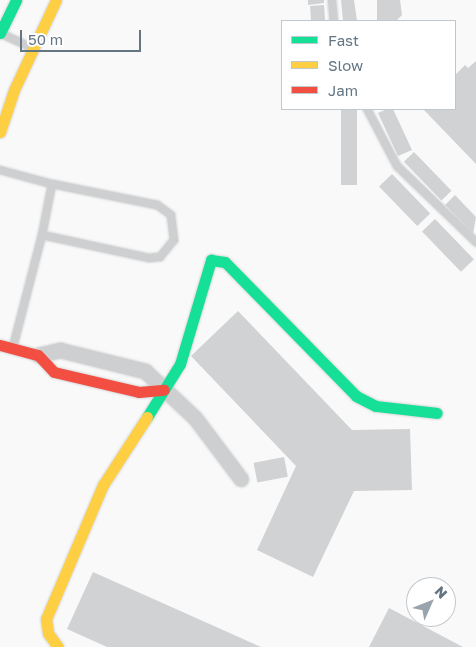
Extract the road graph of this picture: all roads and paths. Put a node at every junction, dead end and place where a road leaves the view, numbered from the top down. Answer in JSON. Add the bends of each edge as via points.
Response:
{"nodes":[{"id":1,"x":16,"y":0,"type":"edge"},
{"id":2,"x":56,"y":0,"type":"edge"},
{"id":3,"x":332,"y":0,"type":"edge"},
{"id":4,"x":334,"y":20,"type":"edge"},
{"id":5,"x":0,"y":33,"type":"edge"},
{"id":6,"x":32,"y":48,"type":"junction"},
{"id":7,"x":368,"y":110,"type":"edge"},
{"id":8,"x":0,"y":132,"type":"edge"},
{"id":9,"x":0,"y":170,"type":"edge"},
{"id":10,"x":52,"y":184,"type":"junction"},
{"id":11,"x":42,"y":235,"type":"junction"},
{"id":12,"x":476,"y":242,"type":"edge"},
{"id":13,"x":0,"y":345,"type":"edge"},
{"id":14,"x":13,"y":348,"type":"junction"},
{"id":15,"x":38,"y":356,"type":"junction"},
{"id":16,"x":164,"y":390,"type":"junction"},
{"id":17,"x":437,"y":413,"type":"dead end"},
{"id":18,"x":241,"y":479,"type":"dead end"},
{"id":19,"x":58,"y":647,"type":"edge"}],
"edges":[{"from":1,"to":5,"type":"street"},
{"from":2,"to":6,"type":"street"},
{"from":3,"to":4,"type":"lane"},
{"from":5,"to":6,"type":"lane"},
{"from":6,"to":8,"type":"street"},
{"from":7,"to":12,"type":"lane","via":[[397,166]]},
{"from":9,"to":10,"type":"lane"},
{"from":10,"to":11,"type":"lane"},
{"from":10,"to":11,"type":"lane","via":[[157,205],[171,215],[174,240],[160,257],[148,258]]},
{"from":11,"to":14,"type":"lane"},
{"from":13,"to":14,"type":"street"},
{"from":14,"to":15,"type":"street"},
{"from":15,"to":16,"type":"street","via":[[54,372],[139,392]]},
{"from":15,"to":16,"type":"street","via":[[60,350],[145,371]]},
{"from":16,"to":17,"type":"street","via":[[180,364],[211,260],[225,262],[356,396],[376,406]]},
{"from":16,"to":18,"type":"street","via":[[195,418]]},
{"from":16,"to":19,"type":"street","via":[[103,484],[46,619],[48,633]]}]}
